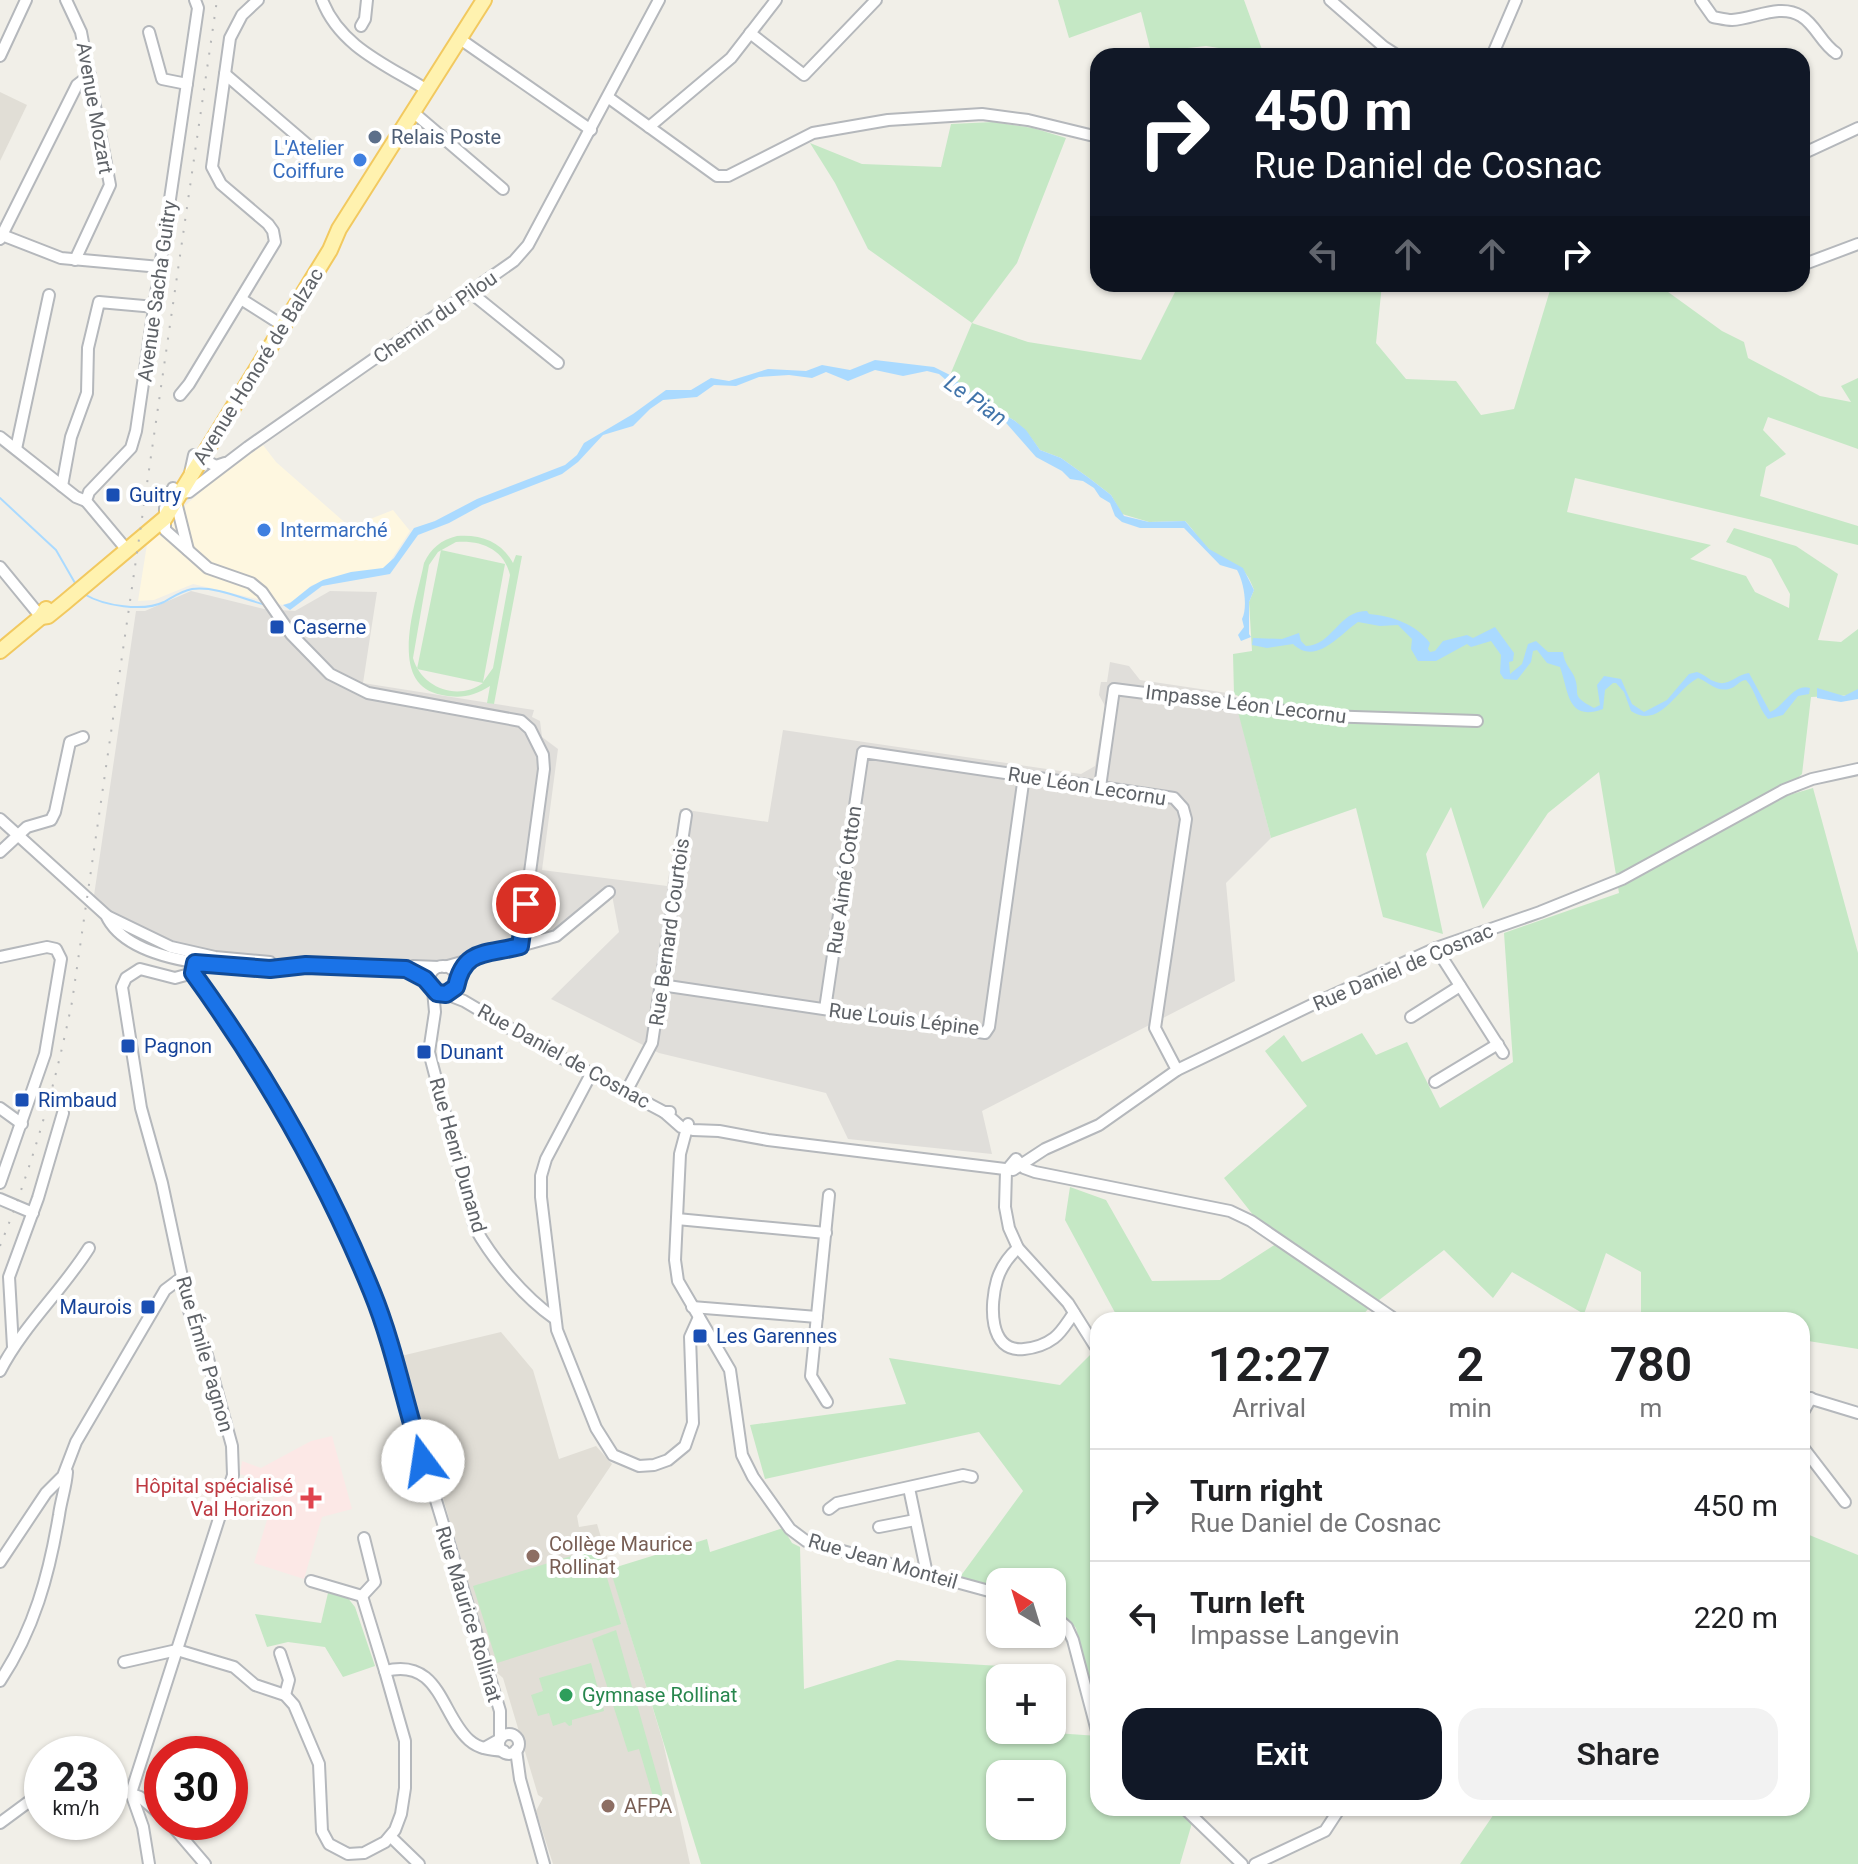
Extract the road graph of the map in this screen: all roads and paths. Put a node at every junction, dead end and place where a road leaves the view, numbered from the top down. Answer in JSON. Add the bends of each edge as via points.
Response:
{"nodes":[{"id":1,"x":26,"y":0,"type":"edge"},
{"id":2,"x":66,"y":0,"type":"edge"},
{"id":3,"x":195,"y":0,"type":"edge"},
{"id":4,"x":258,"y":0,"type":"edge"},
{"id":5,"x":367,"y":0,"type":"edge"},
{"id":6,"x":484,"y":0,"type":"edge"},
{"id":7,"x":659,"y":0,"type":"edge"},
{"id":8,"x":776,"y":0,"type":"edge"},
{"id":9,"x":876,"y":0,"type":"edge"},
{"id":10,"x":1330,"y":0,"type":"edge"},
{"id":11,"x":1516,"y":0,"type":"edge"},
{"id":12,"x":1701,"y":0,"type":"edge"},
{"id":13,"x":325,"y":2,"type":"edge"},
{"id":14,"x":361,"y":26,"type":"dead end"},
{"id":15,"x":149,"y":32,"type":"dead end"},
{"id":16,"x":750,"y":33,"type":"junction"},
{"id":17,"x":460,"y":39,"type":"junction"},
{"id":18,"x":1386,"y":48,"type":"edge"},
{"id":19,"x":1495,"y":48,"type":"edge"},
{"id":20,"x":1836,"y":53,"type":"dead end"},
{"id":21,"x":0,"y":56,"type":"edge"},
{"id":22,"x":225,"y":74,"type":"junction"},
{"id":23,"x":90,"y":75,"type":"junction"},
{"id":24,"x":187,"y":84,"type":"junction"},
{"id":25,"x":427,"y":90,"type":"junction"},
{"id":26,"x":609,"y":98,"type":"junction"},
{"id":27,"x":413,"y":112,"type":"junction"},
{"id":28,"x":649,"y":127,"type":"junction"},
{"id":29,"x":1858,"y":128,"type":"edge"},
{"id":30,"x":591,"y":130,"type":"junction"},
{"id":31,"x":1090,"y":135,"type":"edge"},
{"id":32,"x":309,"y":146,"type":"dead end"},
{"id":33,"x":1810,"y":150,"type":"edge"},
{"id":34,"x":503,"y":189,"type":"dead end"},
{"id":35,"x":1,"y":237,"type":"edge"},
{"id":36,"x":1858,"y":244,"type":"edge"},
{"id":37,"x":75,"y":260,"type":"junction"},
{"id":38,"x":1810,"y":262,"type":"edge"},
{"id":39,"x":160,"y":267,"type":"junction"},
{"id":40,"x":470,"y":292,"type":"junction"},
{"id":41,"x":49,"y":295,"type":"dead end"},
{"id":42,"x":241,"y":299,"type":"junction"},
{"id":43,"x":155,"y":307,"type":"junction"},
{"id":44,"x":279,"y":323,"type":"junction"},
{"id":45,"x":558,"y":363,"type":"dead end"},
{"id":46,"x":180,"y":395,"type":"dead end"},
{"id":47,"x":0,"y":437,"type":"edge"},
{"id":48,"x":16,"y":449,"type":"junction"},
{"id":49,"x":197,"y":457,"type":"junction"},
{"id":50,"x":231,"y":461,"type":"junction"},
{"id":51,"x":192,"y":474,"type":"junction"},
{"id":52,"x":211,"y":477,"type":"junction"},
{"id":53,"x":62,"y":486,"type":"junction"},
{"id":54,"x":173,"y":496,"type":"junction"},
{"id":55,"x":86,"y":501,"type":"junction"},
{"id":56,"x":160,"y":527,"type":"junction"},
{"id":57,"x":124,"y":547,"type":"junction"},
{"id":58,"x":189,"y":552,"type":"junction"},
{"id":59,"x":0,"y":567,"type":"edge"},
{"id":60,"x":41,"y":617,"type":"junction"},
{"id":61,"x":0,"y":651,"type":"edge"},
{"id":62,"x":1477,"y":721,"type":"dead end"},
{"id":63,"x":83,"y":737,"type":"dead end"},
{"id":64,"x":863,"y":752,"type":"joint"},
{"id":65,"x":1858,"y":769,"type":"edge"},
{"id":66,"x":1024,"y":776,"type":"junction"},
{"id":67,"x":1100,"y":787,"type":"junction"},
{"id":68,"x":686,"y":815,"type":"dead end"},
{"id":69,"x":0,"y":819,"type":"edge"},
{"id":70,"x":17,"y":835,"type":"junction"},
{"id":71,"x":32,"y":851,"type":"junction"},
{"id":72,"x":0,"y":853,"type":"edge"},
{"id":73,"x":609,"y":892,"type":"dead end"},
{"id":74,"x":106,"y":915,"type":"junction"},
{"id":75,"x":129,"y":938,"type":"junction"},
{"id":76,"x":520,"y":946,"type":"junction"},
{"id":77,"x":1436,"y":948,"type":"junction"},
{"id":78,"x":186,"y":951,"type":"junction"},
{"id":79,"x":0,"y":957,"type":"edge"},
{"id":80,"x":470,"y":958,"type":"junction"},
{"id":81,"x":271,"y":962,"type":"junction"},
{"id":82,"x":306,"y":965,"type":"junction"},
{"id":83,"x":442,"y":967,"type":"junction"},
{"id":84,"x":194,"y":968,"type":"junction"},
{"id":85,"x":406,"y":969,"type":"junction"},
{"id":86,"x":457,"y":980,"type":"junction"},
{"id":87,"x":661,"y":985,"type":"junction"},
{"id":88,"x":1460,"y":986,"type":"junction"},
{"id":89,"x":432,"y":988,"type":"junction"},
{"id":90,"x":446,"y":994,"type":"junction"},
{"id":91,"x":464,"y":1001,"type":"junction"},
{"id":92,"x":825,"y":1009,"type":"junction"},
{"id":93,"x":435,"y":1012,"type":"junction"},
{"id":94,"x":1411,"y":1017,"type":"dead end"},
{"id":95,"x":1177,"y":1070,"type":"junction"},
{"id":96,"x":591,"y":1074,"type":"junction"},
{"id":97,"x":1435,"y":1082,"type":"dead end"},
{"id":98,"x":626,"y":1092,"type":"junction"},
{"id":99,"x":0,"y":1108,"type":"edge"},
{"id":100,"x":63,"y":1113,"type":"dead end"},
{"id":101,"x":667,"y":1115,"type":"junction"},
{"id":102,"x":22,"y":1124,"type":"junction"},
{"id":103,"x":687,"y":1126,"type":"junction"},
{"id":104,"x":680,"y":1154,"type":"junction"},
{"id":105,"x":1013,"y":1165,"type":"junction"},
{"id":106,"x":0,"y":1183,"type":"edge"},
{"id":107,"x":829,"y":1195,"type":"dead end"},
{"id":108,"x":0,"y":1199,"type":"edge"},
{"id":109,"x":33,"y":1213,"type":"junction"},
{"id":110,"x":677,"y":1219,"type":"junction"},
{"id":111,"x":826,"y":1233,"type":"junction"},
{"id":112,"x":89,"y":1248,"type":"dead end"},
{"id":113,"x":1018,"y":1248,"type":"junction"},
{"id":114,"x":181,"y":1278,"type":"junction"},
{"id":115,"x":184,"y":1291,"type":"junction"},
{"id":116,"x":161,"y":1300,"type":"junction"},
{"id":117,"x":692,"y":1307,"type":"junction"},
{"id":118,"x":1384,"y":1312,"type":"edge"},
{"id":119,"x":1074,"y":1313,"type":"junction"},
{"id":120,"x":699,"y":1317,"type":"junction"},
{"id":121,"x":817,"y":1317,"type":"junction"},
{"id":122,"x":554,"y":1318,"type":"junction"},
{"id":123,"x":1090,"y":1338,"type":"edge"},
{"id":124,"x":13,"y":1347,"type":"junction"},
{"id":125,"x":0,"y":1371,"type":"edge"},
{"id":126,"x":1810,"y":1398,"type":"edge"},
{"id":127,"x":827,"y":1402,"type":"dead end"},
{"id":128,"x":1858,"y":1413,"type":"edge"},
{"id":129,"x":1810,"y":1456,"type":"edge"},
{"id":130,"x":67,"y":1468,"type":"junction"},
{"id":131,"x":972,"y":1477,"type":"dead end"},
{"id":132,"x":909,"y":1488,"type":"junction"},
{"id":133,"x":42,"y":1498,"type":"junction"},
{"id":134,"x":1845,"y":1502,"type":"dead end"},
{"id":135,"x":60,"y":1507,"type":"junction"},
{"id":136,"x":829,"y":1509,"type":"dead end"},
{"id":137,"x":915,"y":1520,"type":"junction"},
{"id":138,"x":879,"y":1527,"type":"dead end"},
{"id":139,"x":364,"y":1538,"type":"dead end"},
{"id":140,"x":0,"y":1562,"type":"edge"},
{"id":141,"x":927,"y":1574,"type":"junction"},
{"id":142,"x":311,"y":1581,"type":"dead end"},
{"id":143,"x":986,"y":1590,"type":"edge"},
{"id":144,"x":362,"y":1596,"type":"junction"},
{"id":145,"x":1066,"y":1626,"type":"edge"},
{"id":146,"x":177,"y":1650,"type":"junction"},
{"id":147,"x":280,"y":1653,"type":"dead end"},
{"id":148,"x":124,"y":1662,"type":"dead end"},
{"id":149,"x":385,"y":1671,"type":"junction"},
{"id":150,"x":0,"y":1681,"type":"edge"},
{"id":151,"x":285,"y":1695,"type":"junction"},
{"id":152,"x":1090,"y":1705,"type":"edge"},
{"id":153,"x":500,"y":1711,"type":"junction"},
{"id":154,"x":514,"y":1735,"type":"junction"},
{"id":155,"x":500,"y":1739,"type":"junction"},
{"id":156,"x":484,"y":1748,"type":"junction"},
{"id":157,"x":509,"y":1751,"type":"junction"},
{"id":158,"x":128,"y":1792,"type":"edge"},
{"id":159,"x":131,"y":1793,"type":"junction"},
{"id":160,"x":144,"y":1803,"type":"edge"},
{"id":161,"x":24,"y":1805,"type":"edge"},
{"id":162,"x":1192,"y":1816,"type":"edge"},
{"id":163,"x":1335,"y":1816,"type":"edge"},
{"id":164,"x":0,"y":1823,"type":"edge"},
{"id":165,"x":391,"y":1837,"type":"junction"},
{"id":166,"x":184,"y":1840,"type":"edge"},
{"id":167,"x":149,"y":1864,"type":"edge"},
{"id":168,"x":205,"y":1864,"type":"edge"},
{"id":169,"x":419,"y":1864,"type":"edge"},
{"id":170,"x":544,"y":1864,"type":"edge"},
{"id":171,"x":1242,"y":1864,"type":"edge"},
{"id":172,"x":1255,"y":1864,"type":"edge"}],
"edges":[{"from":1,"to":21,"type":"street"},
{"from":2,"to":23,"type":"street","name":"Avenue Mozart","via":[[81,32]]},
{"from":3,"to":24,"type":"street","name":"Avenue Sacha Guitry"},
{"from":4,"to":22,"type":"street","via":[[236,24]]},
{"from":5,"to":14,"type":"street"},
{"from":6,"to":17,"type":"main road","name":"Avenue Honoré de Balzac"},
{"from":7,"to":26,"type":"street","name":"Chemin du Pilou"},
{"from":8,"to":16,"type":"street"},
{"from":9,"to":16,"type":"street","via":[[804,75]]},
{"from":10,"to":18,"type":"street"},
{"from":11,"to":19,"type":"street"},
{"from":12,"to":20,"type":"street","via":[[1713,17],[1730,20],[1792,11]]},
{"from":13,"to":25,"type":"street","via":[[337,29],[351,43]]},
{"from":15,"to":24,"type":"street","via":[[162,79]]},
{"from":16,"to":28,"type":"street","via":[[731,58]]},
{"from":17,"to":25,"type":"main road","name":"Avenue Honoré de Balzac"},
{"from":17,"to":30,"type":"street"},
{"from":22,"to":32,"type":"street"},
{"from":22,"to":42,"type":"street","via":[[213,172],[275,236],[274,247]]},
{"from":23,"to":35,"type":"street","via":[[77,85]]},
{"from":23,"to":37,"type":"street","name":"Avenue Mozart","via":[[110,185]]},
{"from":24,"to":39,"type":"street","name":"Avenue Sacha Guitry"},
{"from":25,"to":27,"type":"main road","name":"Avenue Honoré de Balzac"},
{"from":26,"to":28,"type":"street"},
{"from":26,"to":30,"type":"street","name":"Chemin du Pilou"},
{"from":27,"to":34,"type":"street"},
{"from":27,"to":44,"type":"main road","name":"Avenue Honoré de Balzac"},
{"from":28,"to":31,"type":"street","via":[[717,176],[728,176],[813,133],[888,120],[982,114]]},
{"from":29,"to":33,"type":"street"},
{"from":30,"to":40,"type":"street","name":"Chemin du Pilou","via":[[528,245]]},
{"from":35,"to":37,"type":"street"},
{"from":36,"to":38,"type":"street"},
{"from":37,"to":39,"type":"street"},
{"from":39,"to":43,"type":"street","name":"Avenue Sacha Guitry"},
{"from":40,"to":45,"type":"street"},
{"from":40,"to":50,"type":"street","name":"Chemin du Pilou"},
{"from":41,"to":48,"type":"street"},
{"from":42,"to":44,"type":"street"},
{"from":42,"to":46,"type":"street"},
{"from":43,"to":53,"type":"street","via":[[99,302],[88,348],[87,393],[71,437]]},
{"from":43,"to":55,"type":"street","name":"Avenue Sacha Guitry","via":[[131,448]]},
{"from":44,"to":49,"type":"main road","name":"Avenue Honoré de Balzac"},
{"from":47,"to":48,"type":"street"},
{"from":48,"to":53,"type":"street"},
{"from":49,"to":50,"type":"street","via":[[216,466]]},
{"from":49,"to":51,"type":"main road","name":"Avenue Honoré de Balzac"},
{"from":49,"to":54,"type":"main road","name":"Avenue Honoré de Balzac"},
{"from":50,"to":52,"type":"street","name":"Chemin du Pilou"},
{"from":51,"to":52,"type":"street"},
{"from":51,"to":54,"type":"main road","name":"Avenue Honoré de Balzac"},
{"from":52,"to":54,"type":"street","name":"Chemin du Pilou"},
{"from":53,"to":55,"type":"street"},
{"from":54,"to":56,"type":"main road"},
{"from":54,"to":57,"type":"main road"},
{"from":54,"to":58,"type":"street"},
{"from":55,"to":57,"type":"street"},
{"from":56,"to":57,"type":"main road"},
{"from":56,"to":58,"type":"street"},
{"from":57,"to":60,"type":"main road"},
{"from":58,"to":76,"type":"street","via":[[208,568],[251,583],[268,597],[311,657],[345,683],[368,693],[497,714],[530,729],[544,769]]},
{"from":59,"to":60,"type":"street"},
{"from":60,"to":61,"type":"main road"},
{"from":62,"to":67,"type":"street","name":"Impasse Léon Lecornu","via":[[1324,716],[1114,689]]},
{"from":63,"to":70,"type":"street","via":[[70,742],[51,820]]},
{"from":64,"to":66,"type":"street","name":"Rue Léon Lecornu"},
{"from":64,"to":92,"type":"street","name":"Rue Aimé Cotton"},
{"from":65,"to":77,"type":"street","name":"Rue Daniel de Cosnac","via":[[1812,779],[1762,800],[1622,879]]},
{"from":66,"to":67,"type":"street","name":"Rue Léon Lecornu"},
{"from":66,"to":92,"type":"street","name":"Rue Louis Lépine","via":[[985,1033]]},
{"from":67,"to":95,"type":"street","name":"Rue Léon Lecornu","via":[[1174,798],[1186,819],[1155,1028]]},
{"from":68,"to":87,"type":"street","name":"Rue Bernard Courtois"},
{"from":69,"to":70,"type":"street"},
{"from":70,"to":71,"type":"street"},
{"from":70,"to":72,"type":"street"},
{"from":71,"to":72,"type":"street"},
{"from":71,"to":74,"type":"street"},
{"from":73,"to":76,"type":"street","via":[[556,936]]},
{"from":74,"to":75,"type":"street"},
{"from":74,"to":78,"type":"street"},
{"from":75,"to":78,"type":"street","via":[[170,952]]},
{"from":75,"to":84,"type":"street"},
{"from":76,"to":80,"type":"street"},
{"from":77,"to":88,"type":"street"},
{"from":77,"to":95,"type":"street","name":"Rue Daniel de Cosnac"},
{"from":78,"to":81,"type":"street"},
{"from":78,"to":84,"type":"street","name":"Rue Maurice Rollinat"},
{"from":79,"to":102,"type":"street","via":[[47,947],[56,949],[61,959],[52,1026]]},
{"from":80,"to":83,"type":"street"},
{"from":80,"to":86,"type":"street"},
{"from":81,"to":82,"type":"street"},
{"from":81,"to":84,"type":"street","via":[[205,960]]},
{"from":82,"to":84,"type":"street"},
{"from":82,"to":85,"type":"street"},
{"from":83,"to":85,"type":"street"},
{"from":83,"to":86,"type":"street","via":[[453,970]]},
{"from":83,"to":89,"type":"street","via":[[430,976]]},
{"from":84,"to":114,"type":"street","name":"Rue Émile Pagnon","via":[[175,978],[140,969],[122,987],[141,1108],[166,1196]]},
{"from":84,"to":153,"type":"street","name":"Rue Maurice Rollinat","via":[[305,1152],[373,1293]]},
{"from":85,"to":89,"type":"street"},
{"from":86,"to":90,"type":"street"},
{"from":86,"to":91,"type":"street","name":"Rue Daniel de Cosnac"},
{"from":87,"to":92,"type":"street","name":"Rue Louis Lépine"},
{"from":87,"to":98,"type":"street","name":"Rue Bernard Courtois","via":[[652,1043]]},
{"from":88,"to":94,"type":"street"},
{"from":88,"to":97,"type":"street","via":[[1500,1048]]},
{"from":89,"to":90,"type":"street"},
{"from":89,"to":93,"type":"street","name":"Rue Henri Dunand"},
{"from":90,"to":91,"type":"street","name":"Rue Daniel de Cosnac"},
{"from":90,"to":93,"type":"street","name":"Rue Henri Dunand"},
{"from":91,"to":96,"type":"street","name":"Rue Daniel de Cosnac"},
{"from":93,"to":122,"type":"street","name":"Rue Henri Dunand","via":[[429,1052],[475,1228],[536,1305]]},
{"from":95,"to":105,"type":"street","name":"Rue Daniel de Cosnac","via":[[1099,1125]]},
{"from":96,"to":98,"type":"street","name":"Rue Daniel de Cosnac"},
{"from":96,"to":122,"type":"street","via":[[541,1176]]},
{"from":98,"to":101,"type":"street","name":"Rue Daniel de Cosnac"},
{"from":99,"to":102,"type":"street"},
{"from":100,"to":109,"type":"street"},
{"from":101,"to":103,"type":"street","name":"Rue Daniel de Cosnac"},
{"from":101,"to":104,"type":"street","name":"Rue Jean Monteil"},
{"from":102,"to":106,"type":"street"},
{"from":103,"to":104,"type":"street","name":"Rue Jean Monteil"},
{"from":103,"to":105,"type":"street","via":[[768,1140]]},
{"from":104,"to":110,"type":"street","name":"Rue Jean Monteil"},
{"from":105,"to":113,"type":"street","via":[[1006,1216]]},
{"from":105,"to":118,"type":"street","via":[[1230,1211]]},
{"from":107,"to":111,"type":"street"},
{"from":108,"to":109,"type":"street"},
{"from":109,"to":124,"type":"street","via":[[9,1277]]},
{"from":110,"to":111,"type":"street"},
{"from":110,"to":117,"type":"street","name":"Rue Jean Monteil","via":[[676,1271]]},
{"from":111,"to":121,"type":"street"},
{"from":112,"to":124,"type":"street","via":[[72,1277]]},
{"from":113,"to":119,"type":"street"},
{"from":113,"to":119,"type":"street","via":[[997,1280],[996,1335],[1016,1350],[1029,1349],[1055,1337]]},
{"from":114,"to":115,"type":"street","name":"Rue Émile Pagnon"},
{"from":114,"to":116,"type":"street","via":[[168,1286]]},
{"from":115,"to":116,"type":"street"},
{"from":115,"to":146,"type":"street","name":"Rue Émile Pagnon","via":[[232,1446],[233,1475]]},
{"from":116,"to":130,"type":"street","via":[[76,1442]]},
{"from":117,"to":120,"type":"street","name":"Rue Jean Monteil"},
{"from":117,"to":121,"type":"street"},
{"from":119,"to":123,"type":"street"},
{"from":120,"to":122,"type":"street","via":[[690,1337],[690,1437],[678,1454],[647,1466],[621,1460],[604,1444]]},
{"from":120,"to":141,"type":"street","name":"Rue Jean Monteil","via":[[730,1370],[742,1455],[790,1529],[821,1546]]},
{"from":121,"to":127,"type":"street","via":[[811,1376]]},
{"from":124,"to":125,"type":"street"},
{"from":126,"to":128,"type":"street"},
{"from":129,"to":134,"type":"street"},
{"from":130,"to":133,"type":"street"},
{"from":130,"to":135,"type":"street"},
{"from":131,"to":132,"type":"street"},
{"from":132,"to":136,"type":"street"},
{"from":132,"to":137,"type":"street"},
{"from":133,"to":135,"type":"street","via":[[55,1495]]},
{"from":133,"to":140,"type":"street"},
{"from":135,"to":150,"type":"street","via":[[33,1623]]},
{"from":137,"to":138,"type":"street"},
{"from":137,"to":141,"type":"street"},
{"from":139,"to":144,"type":"street","via":[[375,1582]]},
{"from":141,"to":143,"type":"street","name":"Rue Jean Monteil"},
{"from":142,"to":144,"type":"street"},
{"from":144,"to":149,"type":"street"},
{"from":145,"to":152,"type":"street"},
{"from":146,"to":148,"type":"street"},
{"from":146,"to":151,"type":"street","via":[[234,1667],[255,1685]]},
{"from":146,"to":159,"type":"street","name":"Rue Émile Pagnon"},
{"from":147,"to":151,"type":"street","via":[[289,1680]]},
{"from":149,"to":156,"type":"street","via":[[404,1669],[426,1680],[467,1738]]},
{"from":149,"to":165,"type":"street","via":[[405,1741],[405,1788]]},
{"from":151,"to":165,"type":"street","via":[[319,1764],[320,1823],[329,1844],[356,1854]]},
{"from":153,"to":154,"type":"street","name":"Rue Maurice Rollinat"},
{"from":153,"to":155,"type":"street","name":"Rue Maurice Rollinat"},
{"from":154,"to":155,"type":"street"},
{"from":154,"to":157,"type":"street","via":[[518,1741]]},
{"from":155,"to":156,"type":"street"},
{"from":155,"to":157,"type":"street","via":[[500,1747]]},
{"from":156,"to":157,"type":"street"},
{"from":157,"to":170,"type":"street"},
{"from":158,"to":159,"type":"street"},
{"from":159,"to":160,"type":"street"},
{"from":159,"to":167,"type":"street"},
{"from":161,"to":164,"type":"street"},
{"from":162,"to":171,"type":"street"},
{"from":163,"to":172,"type":"street","via":[[1325,1831]]},
{"from":165,"to":169,"type":"street"},
{"from":166,"to":168,"type":"street"}]}
